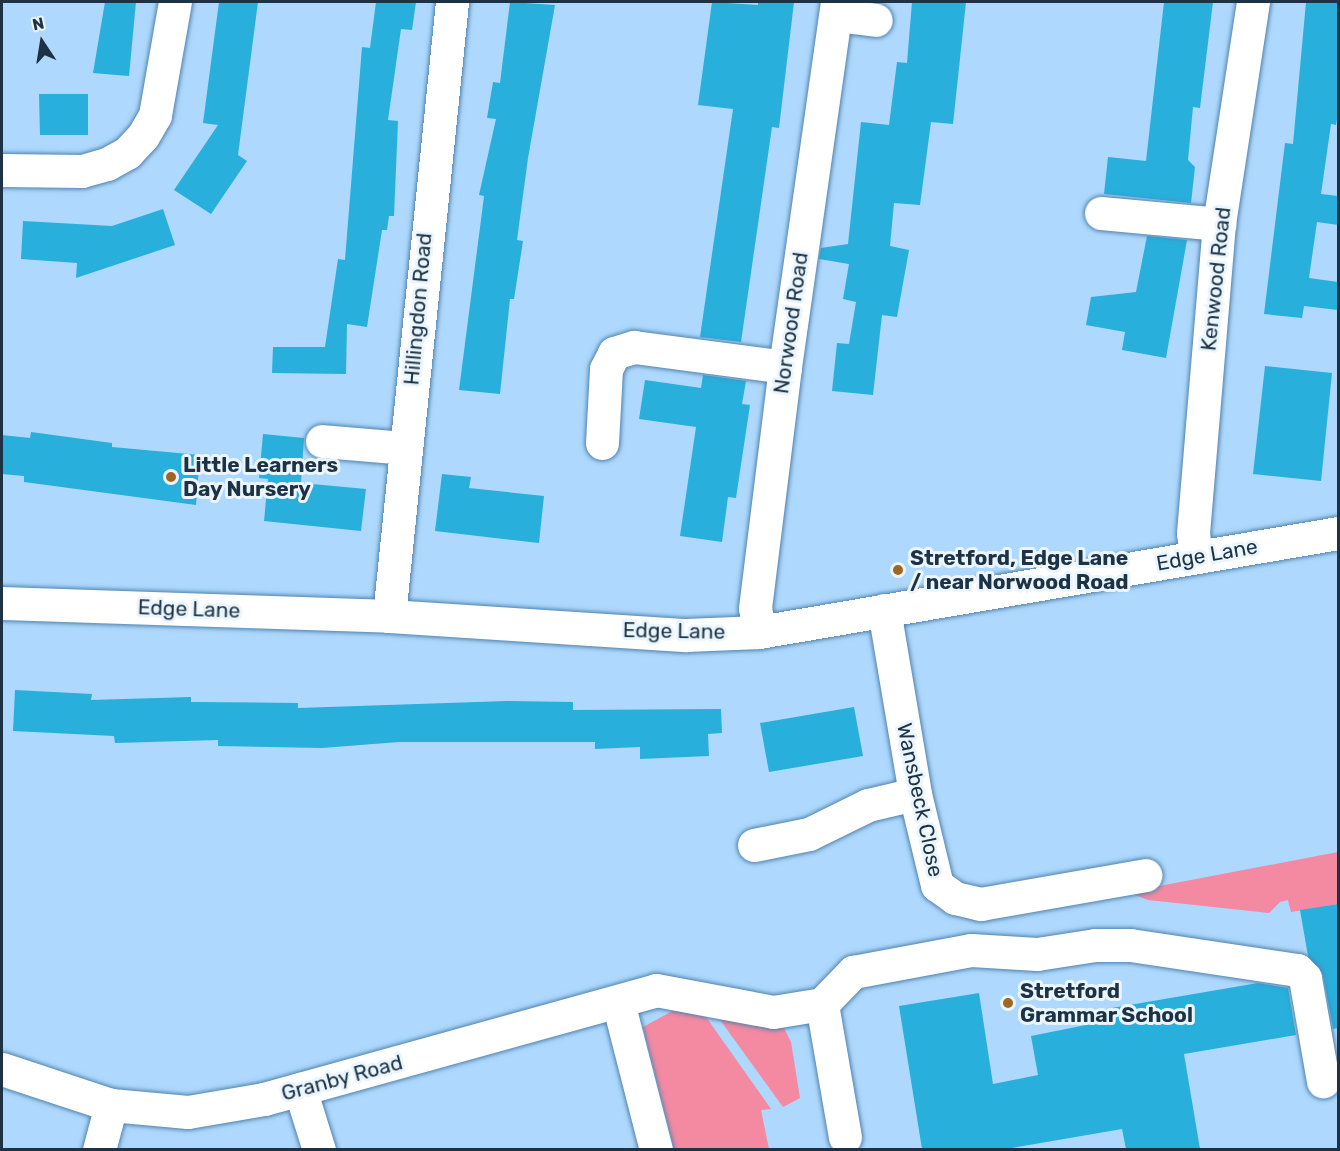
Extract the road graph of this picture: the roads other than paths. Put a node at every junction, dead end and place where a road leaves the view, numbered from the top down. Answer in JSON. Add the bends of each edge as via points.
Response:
{"nodes":[{"id":1,"x":175,"y":2,"type":"edge"},
{"id":2,"x":452,"y":2,"type":"edge"},
{"id":3,"x":1253,"y":2,"type":"edge"},
{"id":4,"x":837,"y":8,"type":"edge"},
{"id":5,"x":876,"y":20,"type":"dead end"},
{"id":6,"x":2,"y":170,"type":"edge"},
{"id":7,"x":1101,"y":213,"type":"dead end"},
{"id":8,"x":1219,"y":224,"type":"junction"},
{"id":9,"x":785,"y":367,"type":"junction"},
{"id":10,"x":322,"y":441,"type":"dead end"},
{"id":11,"x":602,"y":443,"type":"dead end"},
{"id":12,"x":405,"y":448,"type":"junction"},
{"id":13,"x":1338,"y":533,"type":"edge"},
{"id":14,"x":1196,"y":557,"type":"junction"},
{"id":15,"x":2,"y":603,"type":"edge"},
{"id":16,"x":884,"y":610,"type":"junction"},
{"id":17,"x":389,"y":616,"type":"junction"},
{"id":18,"x":759,"y":632,"type":"junction"},
{"id":19,"x":915,"y":794,"type":"junction"},
{"id":20,"x":754,"y":845,"type":"dead end"},
{"id":21,"x":1145,"y":875,"type":"dead end"},
{"id":22,"x":618,"y":1002,"type":"junction"},
{"id":23,"x":822,"y":1004,"type":"junction"},
{"id":24,"x":2,"y":1069,"type":"edge"},
{"id":25,"x":1323,"y":1081,"type":"dead end"},
{"id":26,"x":300,"y":1089,"type":"junction"},
{"id":27,"x":111,"y":1105,"type":"junction"},
{"id":28,"x":845,"y":1137,"type":"dead end"},
{"id":29,"x":99,"y":1149,"type":"edge"},
{"id":30,"x":319,"y":1149,"type":"edge"},
{"id":31,"x":656,"y":1149,"type":"edge"}],
"edges":[{"from":1,"to":6,"type":"main road","via":[[155,115],[127,153],[82,171]]},
{"from":2,"to":12,"type":"main road","name":"Hillingdon Road"},
{"from":3,"to":8,"type":"main road","name":"Kenwood Road"},
{"from":4,"to":5,"type":"main road","name":"Norwood Road"},
{"from":4,"to":9,"type":"main road","name":"Norwood Road"},
{"from":7,"to":8,"type":"main road"},
{"from":8,"to":14,"type":"main road","name":"Kenwood Road","via":[[1193,533]]},
{"from":9,"to":11,"type":"main road","via":[[634,347],[614,353],[606,369]]},
{"from":9,"to":18,"type":"main road","name":"Norwood Road","via":[[755,608]]},
{"from":10,"to":12,"type":"main road"},
{"from":12,"to":17,"type":"main road","name":"Hillingdon Road"},
{"from":13,"to":14,"type":"main road","name":"Edge Lane"},
{"from":14,"to":16,"type":"main road","name":"Edge Lane"},
{"from":15,"to":17,"type":"main road","name":"Edge Lane"},
{"from":16,"to":18,"type":"main road","name":"Edge Lane"},
{"from":16,"to":19,"type":"main road","name":"Wansbeck Close"},
{"from":17,"to":18,"type":"main road","name":"Edge Lane","via":[[686,635]]},
{"from":19,"to":20,"type":"main road","via":[[868,805],[809,834]]},
{"from":19,"to":21,"type":"main road","name":"Wansbeck Close","via":[[937,885],[955,898],[981,904]]},
{"from":22,"to":23,"type":"main road","name":"Granby Road","via":[[656,990],[773,1012]]},
{"from":22,"to":26,"type":"main road","name":"Granby Road"},
{"from":22,"to":31,"type":"main road"},
{"from":23,"to":25,"type":"main road","via":[[853,972],[971,950],[1037,954],[1095,945],[1130,945],[1283,966],[1297,970],[1305,978]]},
{"from":23,"to":28,"type":"main road"},
{"from":24,"to":27,"type":"main road","name":"Granby Road"},
{"from":26,"to":27,"type":"main road","name":"Granby Road","via":[[188,1112]]},
{"from":26,"to":30,"type":"main road"},
{"from":27,"to":29,"type":"main road"}]}
